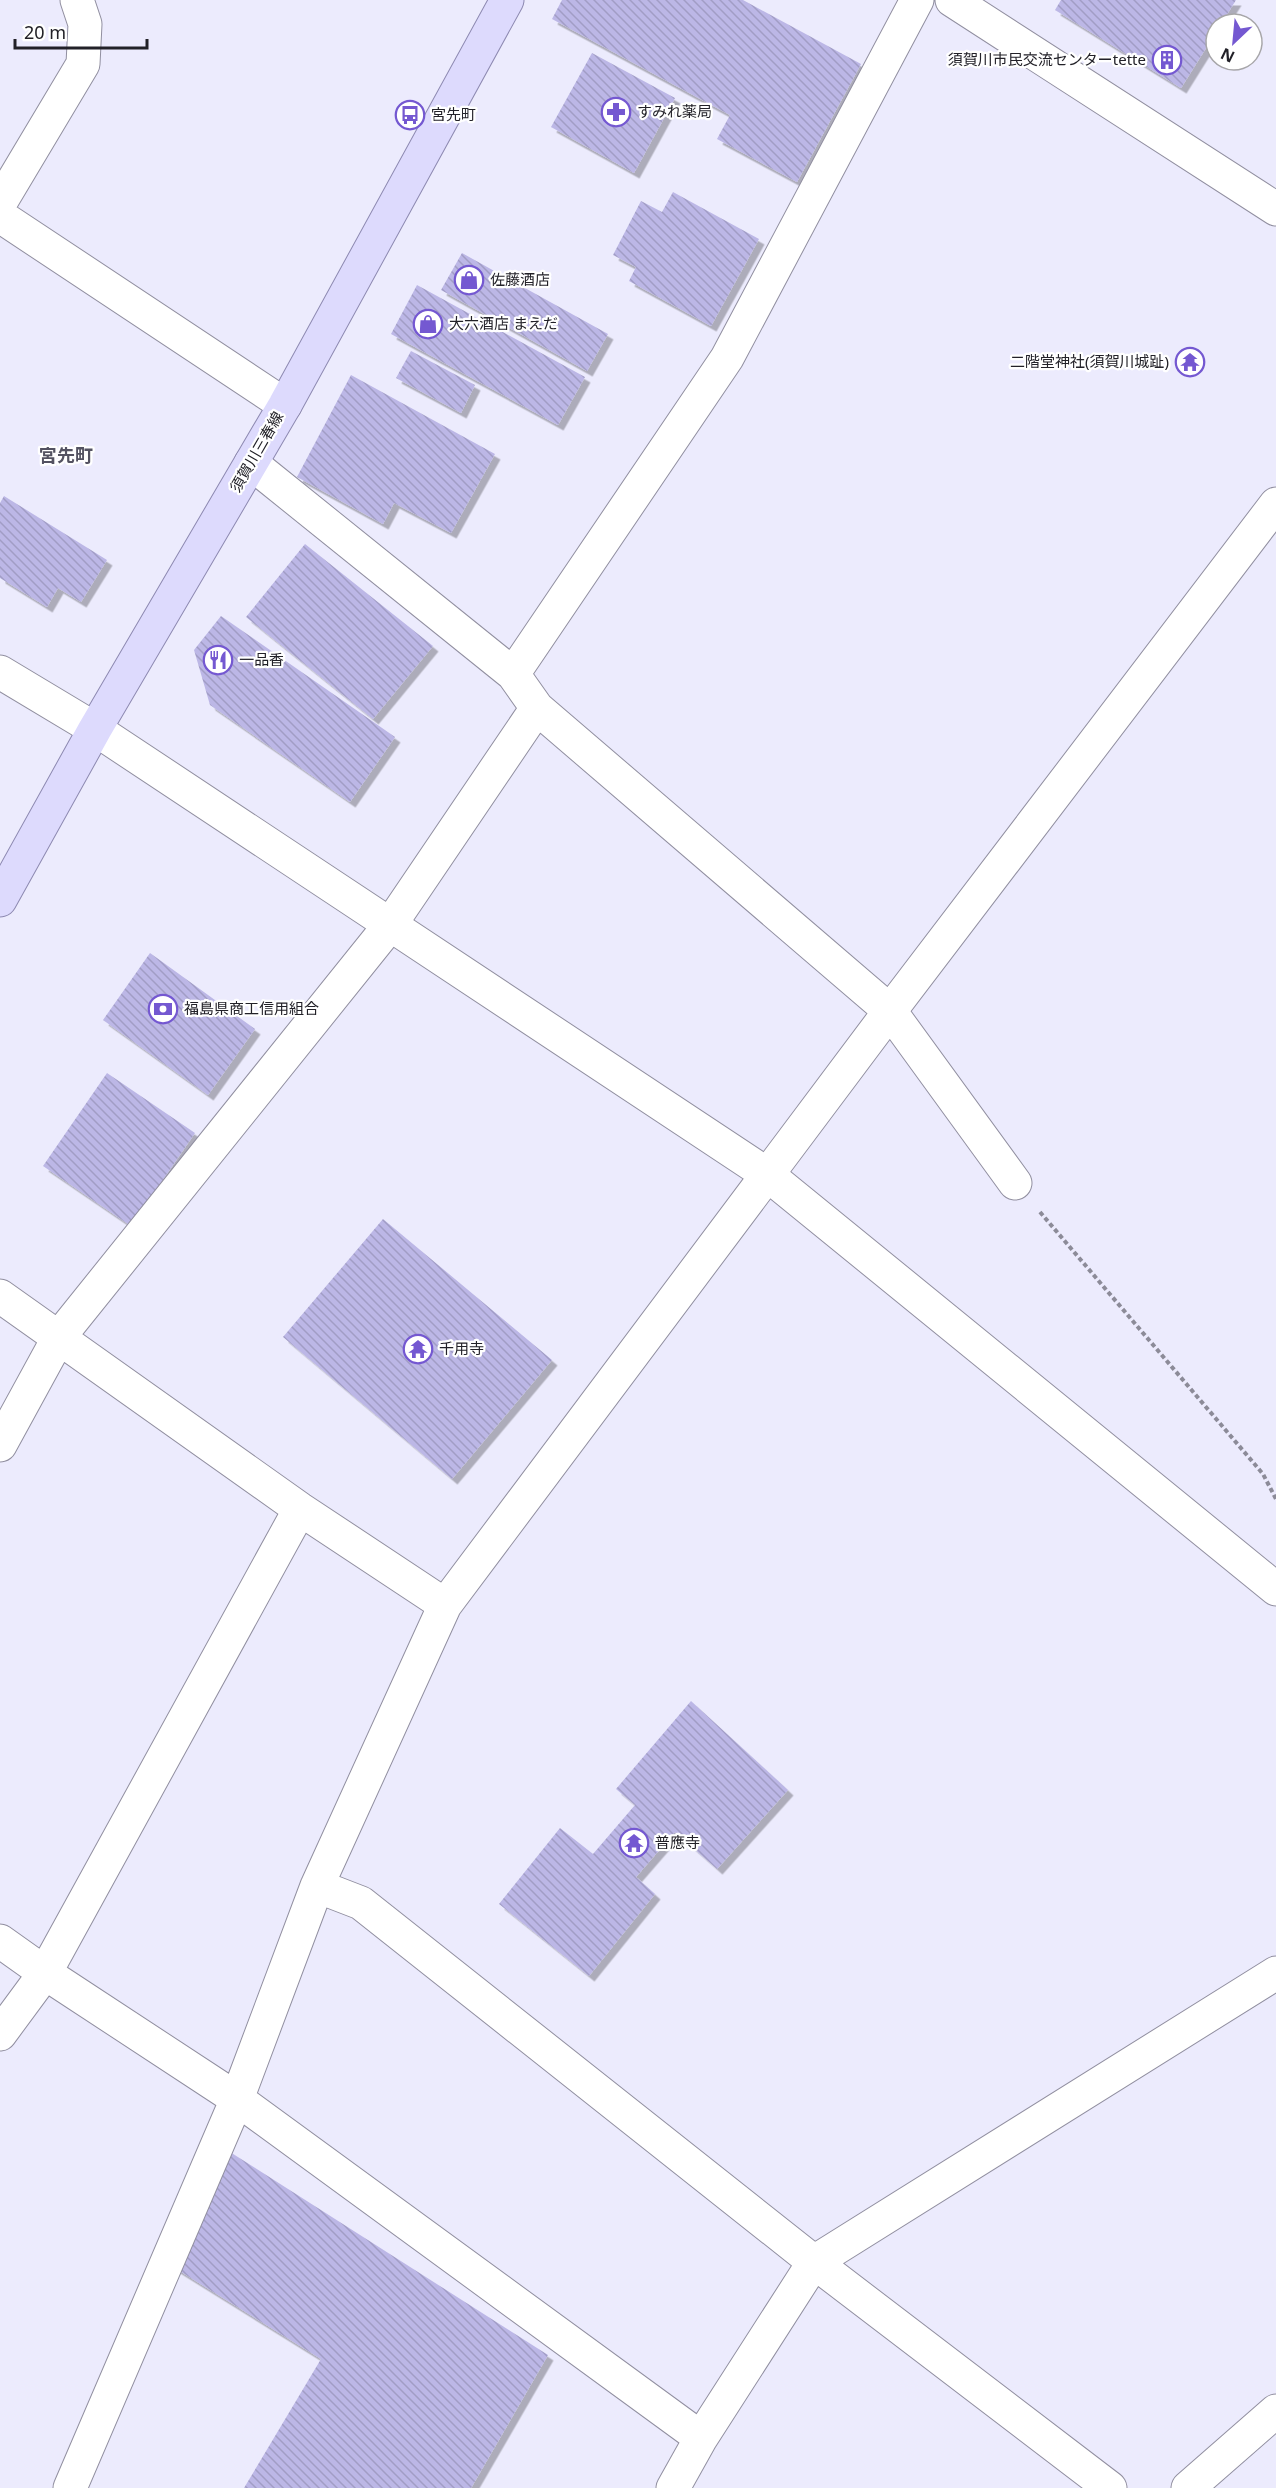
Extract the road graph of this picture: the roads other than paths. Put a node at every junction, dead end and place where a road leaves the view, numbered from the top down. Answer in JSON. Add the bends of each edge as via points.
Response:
{"nodes":[{"id":1,"x":77,"y":0,"type":"edge"},
{"id":2,"x":507,"y":0,"type":"edge"},
{"id":3,"x":917,"y":0,"type":"edge"},
{"id":4,"x":952,"y":0,"type":"edge"},
{"id":5,"x":0,"y":203,"type":"edge"},
{"id":6,"x":1276,"y":209,"type":"edge"},
{"id":7,"x":0,"y":216,"type":"edge"},
{"id":8,"x":285,"y":405,"type":"junction"},
{"id":9,"x":251,"y":463,"type":"junction"},
{"id":10,"x":1276,"y":504,"type":"edge"},
{"id":11,"x":0,"y":672,"type":"edge"},
{"id":12,"x":513,"y":674,"type":"junction"},
{"id":13,"x":537,"y":708,"type":"junction"},
{"id":14,"x":95,"y":729,"type":"junction"},
{"id":15,"x":0,"y":900,"type":"edge"},
{"id":16,"x":390,"y":925,"type":"junction"},
{"id":17,"x":890,"y":1011,"type":"junction"},
{"id":18,"x":768,"y":1175,"type":"junction"},
{"id":19,"x":1015,"y":1183,"type":"road end"},
{"id":20,"x":0,"y":1296,"type":"edge"},
{"id":21,"x":59,"y":1337,"type":"junction"},
{"id":22,"x":0,"y":1445,"type":"edge"},
{"id":23,"x":300,"y":1509,"type":"junction"},
{"id":24,"x":1276,"y":1589,"type":"edge"},
{"id":25,"x":445,"y":1605,"type":"junction"},
{"id":26,"x":317,"y":1886,"type":"junction"},
{"id":27,"x":0,"y":1941,"type":"edge"},
{"id":28,"x":45,"y":1973,"type":"junction"},
{"id":29,"x":1276,"y":1973,"type":"edge"},
{"id":30,"x":0,"y":2034,"type":"edge"},
{"id":31,"x":237,"y":2099,"type":"junction"},
{"id":32,"x":814,"y":2262,"type":"junction"},
{"id":33,"x":1276,"y":2411,"type":"edge"},
{"id":34,"x":701,"y":2439,"type":"junction"},
{"id":35,"x":70,"y":2488,"type":"edge"},
{"id":36,"x":673,"y":2488,"type":"edge"},
{"id":37,"x":1110,"y":2488,"type":"edge"},
{"id":38,"x":1188,"y":2488,"type":"edge"}],
"edges":[{"from":1,"to":5,"type":"street","via":[[85,24],[83,63]]},
{"from":2,"to":8,"type":"main road","name":"須賀川三春線"},
{"from":3,"to":12,"type":"street","via":[[727,358]]},
{"from":4,"to":6,"type":"street"},
{"from":7,"to":8,"type":"street"},
{"from":8,"to":9,"type":"main road","name":"須賀川三春線"},
{"from":9,"to":12,"type":"street"},
{"from":9,"to":14,"type":"main road","name":"須賀川三春線"},
{"from":10,"to":17,"type":"street"},
{"from":11,"to":14,"type":"street"},
{"from":12,"to":13,"type":"street"},
{"from":13,"to":16,"type":"street"},
{"from":13,"to":17,"type":"street"},
{"from":14,"to":15,"type":"main road","name":"須賀川三春線"},
{"from":14,"to":16,"type":"street"},
{"from":16,"to":18,"type":"street"},
{"from":16,"to":21,"type":"street"},
{"from":17,"to":18,"type":"street"},
{"from":17,"to":19,"type":"street"},
{"from":18,"to":24,"type":"street"},
{"from":18,"to":25,"type":"street"},
{"from":20,"to":21,"type":"street"},
{"from":21,"to":22,"type":"street"},
{"from":21,"to":23,"type":"street"},
{"from":23,"to":25,"type":"street"},
{"from":23,"to":28,"type":"street"},
{"from":25,"to":26,"type":"street"},
{"from":26,"to":31,"type":"street"},
{"from":26,"to":32,"type":"street","via":[[361,1904]]},
{"from":27,"to":28,"type":"street"},
{"from":28,"to":30,"type":"street"},
{"from":28,"to":31,"type":"street"},
{"from":29,"to":32,"type":"street"},
{"from":31,"to":34,"type":"street"},
{"from":31,"to":35,"type":"street"},
{"from":32,"to":34,"type":"street"},
{"from":32,"to":37,"type":"street"},
{"from":33,"to":38,"type":"street"},
{"from":34,"to":36,"type":"street"}]}
